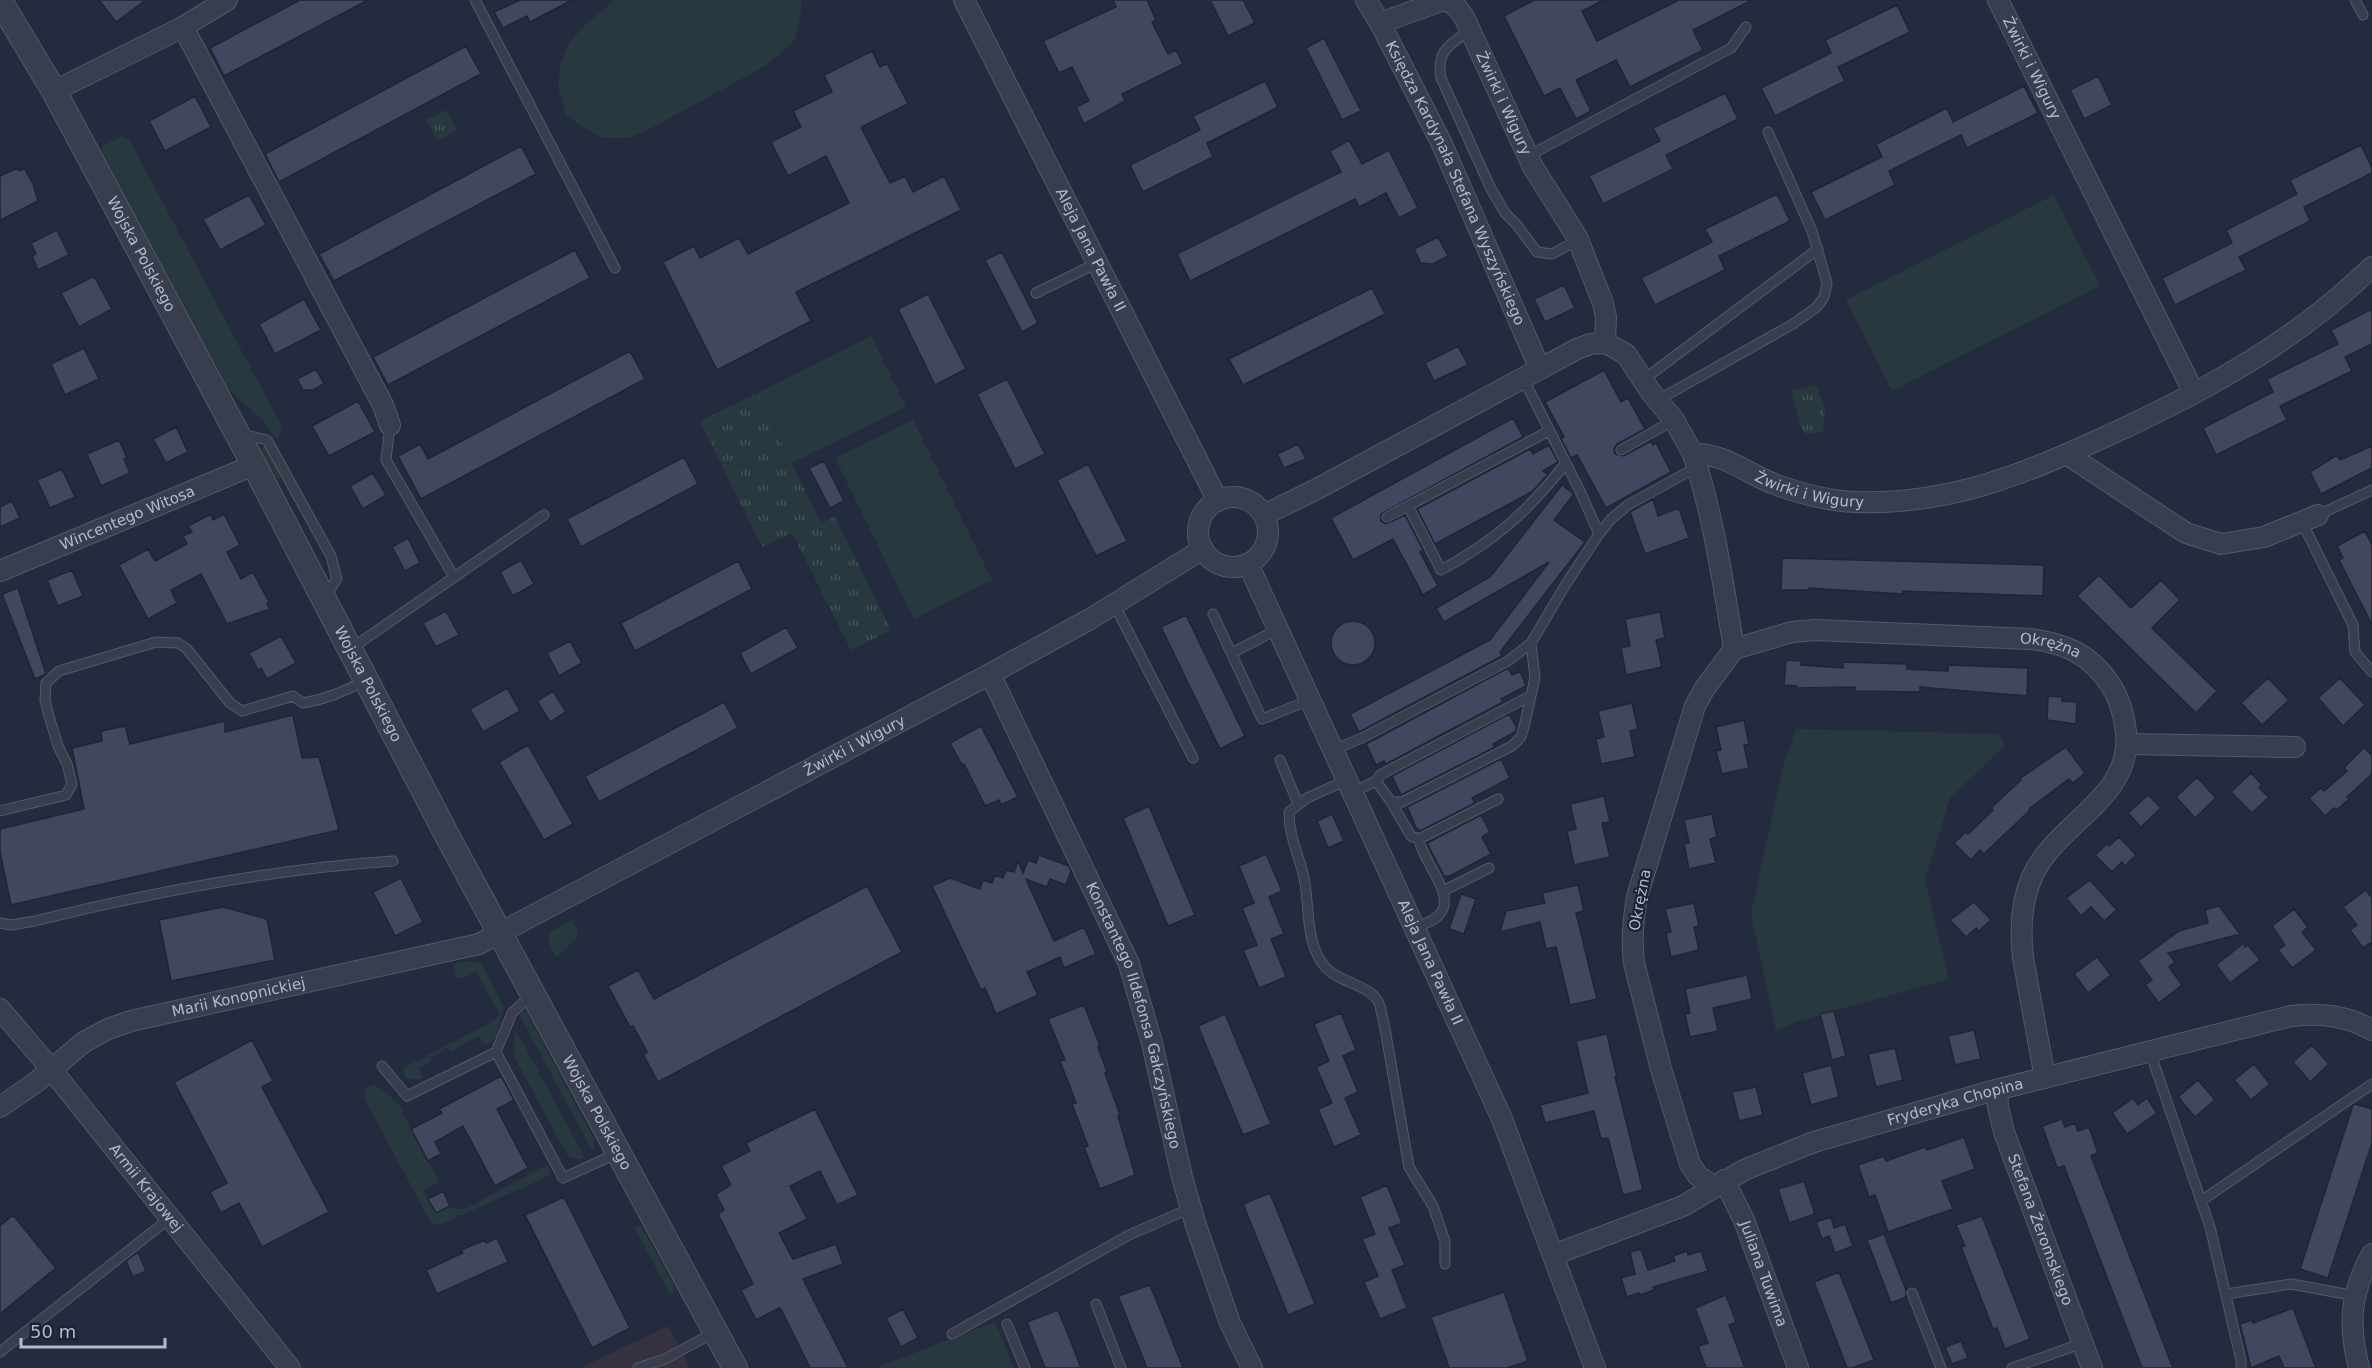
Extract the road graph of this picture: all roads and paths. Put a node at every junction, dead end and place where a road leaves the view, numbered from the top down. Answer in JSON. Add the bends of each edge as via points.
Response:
{"nodes":[{"id":1,"x":0,"y":0,"type":"edge"},
{"id":2,"x":227,"y":0,"type":"edge"},
{"id":3,"x":475,"y":0,"type":"edge"},
{"id":4,"x":964,"y":0,"type":"edge"},
{"id":5,"x":1366,"y":0,"type":"edge"},
{"id":6,"x":1998,"y":0,"type":"edge"},
{"id":7,"x":2355,"y":0,"type":"edge"},
{"id":8,"x":2363,"y":15,"type":"dead end"},
{"id":9,"x":1380,"y":23,"type":"junction"},
{"id":10,"x":183,"y":27,"type":"junction"},
{"id":11,"x":1746,"y":27,"type":"dead end"},
{"id":12,"x":1470,"y":30,"type":"junction"},
{"id":13,"x":54,"y":91,"type":"junction"},
{"id":14,"x":1768,"y":132,"type":"dead end"},
{"id":15,"x":1528,"y":156,"type":"junction"},
{"id":16,"x":1578,"y":240,"type":"junction"},
{"id":17,"x":1818,"y":249,"type":"junction"},
{"id":18,"x":1097,"y":263,"type":"junction"},
{"id":19,"x":2372,"y":267,"type":"edge"},
{"id":20,"x":615,"y":268,"type":"dead end"},
{"id":21,"x":1036,"y":293,"type":"dead end"},
{"id":22,"x":1605,"y":343,"type":"junction"},
{"id":23,"x":1532,"y":374,"type":"junction"},
{"id":24,"x":1643,"y":380,"type":"junction"},
{"id":25,"x":2194,"y":393,"type":"junction"},
{"id":26,"x":1658,"y":400,"type":"junction"},
{"id":27,"x":1674,"y":420,"type":"junction"},
{"id":28,"x":390,"y":425,"type":"joint"},
{"id":29,"x":1549,"y":431,"type":"junction"},
{"id":30,"x":236,"y":433,"type":"junction"},
{"id":31,"x":1621,"y":450,"type":"dead end"},
{"id":32,"x":2068,"y":455,"type":"junction"},
{"id":33,"x":1695,"y":460,"type":"junction"},
{"id":34,"x":1566,"y":463,"type":"junction"},
{"id":35,"x":254,"y":465,"type":"junction"},
{"id":36,"x":2372,"y":490,"type":"edge"},
{"id":37,"x":1218,"y":501,"type":"junction"},
{"id":38,"x":1408,"y":506,"type":"junction"},
{"id":39,"x":544,"y":515,"type":"dead end"},
{"id":40,"x":1264,"y":515,"type":"junction"},
{"id":41,"x":1387,"y":517,"type":"dead end"},
{"id":42,"x":2310,"y":518,"type":"junction"},
{"id":43,"x":1599,"y":534,"type":"junction"},
{"id":44,"x":1203,"y":549,"type":"junction"},
{"id":45,"x":1248,"y":564,"type":"junction"},
{"id":46,"x":0,"y":571,"type":"edge"},
{"id":47,"x":454,"y":577,"type":"junction"},
{"id":48,"x":324,"y":599,"type":"junction"},
{"id":49,"x":1114,"y":604,"type":"junction"},
{"id":50,"x":1213,"y":614,"type":"dead end"},
{"id":51,"x":1278,"y":629,"type":"junction"},
{"id":52,"x":1531,"y":643,"type":"junction"},
{"id":53,"x":350,"y":649,"type":"junction"},
{"id":54,"x":1734,"y":649,"type":"junction"},
{"id":55,"x":1232,"y":653,"type":"junction"},
{"id":56,"x":2372,"y":672,"type":"edge"},
{"id":57,"x":990,"y":674,"type":"junction"},
{"id":58,"x":365,"y":680,"type":"junction"},
{"id":59,"x":1530,"y":696,"type":"junction"},
{"id":60,"x":1310,"y":700,"type":"junction"},
{"id":61,"x":2127,"y":744,"type":"junction"},
{"id":62,"x":2295,"y":747,"type":"dead end"},
{"id":63,"x":1334,"y":750,"type":"junction"},
{"id":64,"x":1193,"y":758,"type":"dead end"},
{"id":65,"x":1280,"y":760,"type":"dead end"},
{"id":66,"x":1376,"y":781,"type":"junction"},
{"id":67,"x":1350,"y":786,"type":"junction"},
{"id":68,"x":1498,"y":799,"type":"dead end"},
{"id":69,"x":1391,"y":802,"type":"junction"},
{"id":70,"x":1298,"y":804,"type":"junction"},
{"id":71,"x":0,"y":811,"type":"edge"},
{"id":72,"x":1419,"y":839,"type":"junction"},
{"id":73,"x":393,"y":861,"type":"dead end"},
{"id":74,"x":1489,"y":868,"type":"dead end"},
{"id":75,"x":1443,"y":891,"type":"junction"},
{"id":76,"x":0,"y":923,"type":"edge"},
{"id":77,"x":1415,"y":928,"type":"junction"},
{"id":78,"x":500,"y":933,"type":"junction"},
{"id":79,"x":532,"y":994,"type":"junction"},
{"id":80,"x":0,"y":1009,"type":"edge"},
{"id":81,"x":2372,"y":1030,"type":"edge"},
{"id":82,"x":496,"y":1052,"type":"junction"},
{"id":83,"x":2150,"y":1053,"type":"junction"},
{"id":84,"x":382,"y":1066,"type":"dead end"},
{"id":85,"x":51,"y":1069,"type":"junction"},
{"id":86,"x":2045,"y":1078,"type":"junction"},
{"id":87,"x":2372,"y":1084,"type":"edge"},
{"id":88,"x":1997,"y":1090,"type":"junction"},
{"id":89,"x":0,"y":1107,"type":"edge"},
{"id":90,"x":618,"y":1153,"type":"junction"},
{"id":91,"x":1719,"y":1184,"type":"junction"},
{"id":92,"x":2201,"y":1201,"type":"junction"},
{"id":93,"x":1191,"y":1208,"type":"junction"},
{"id":94,"x":170,"y":1218,"type":"junction"},
{"id":95,"x":2372,"y":1254,"type":"edge"},
{"id":96,"x":1553,"y":1255,"type":"junction"},
{"id":97,"x":1445,"y":1264,"type":"dead end"},
{"id":98,"x":1912,"y":1293,"type":"dead end"},
{"id":99,"x":2226,"y":1294,"type":"junction"},
{"id":100,"x":2356,"y":1296,"type":"junction"},
{"id":101,"x":1096,"y":1304,"type":"dead end"},
{"id":102,"x":1007,"y":1323,"type":"dead end"},
{"id":103,"x":715,"y":1332,"type":"junction"},
{"id":104,"x":952,"y":1334,"type":"dead end"},
{"id":105,"x":2083,"y":1343,"type":"junction"},
{"id":106,"x":0,"y":1352,"type":"edge"},
{"id":107,"x":290,"y":1368,"type":"edge"},
{"id":108,"x":638,"y":1368,"type":"edge"},
{"id":109,"x":735,"y":1368,"type":"edge"},
{"id":110,"x":1025,"y":1368,"type":"edge"},
{"id":111,"x":1121,"y":1368,"type":"edge"},
{"id":112,"x":1252,"y":1368,"type":"edge"},
{"id":113,"x":1595,"y":1368,"type":"edge"},
{"id":114,"x":1798,"y":1368,"type":"edge"},
{"id":115,"x":1941,"y":1368,"type":"edge"},
{"id":116,"x":2012,"y":1368,"type":"edge"},
{"id":117,"x":2092,"y":1368,"type":"edge"},
{"id":118,"x":2241,"y":1368,"type":"edge"},
{"id":119,"x":2359,"y":1368,"type":"edge"}],
"edges":[{"from":1,"to":13,"type":"street","name":"Wojska Polskiego"},
{"from":2,"to":10,"type":"street"},
{"from":3,"to":20,"type":"lane"},
{"from":4,"to":18,"type":"street","name":"Aleja Jana Pawła II"},
{"from":5,"to":9,"type":"street","name":"Księdza Kardynała Stefana Wyszyńskiego"},
{"from":6,"to":25,"type":"street","name":"Żwirki i Wigury"},
{"from":7,"to":8,"type":"lane"},
{"from":9,"to":12,"type":"street","name":"Żwirki i Wigury","via":[[1444,0],[1455,5]]},
{"from":9,"to":23,"type":"street","name":"Księdza Kardynała Stefana Wyszyńskiego","via":[[1441,142]]},
{"from":10,"to":13,"type":"street"},
{"from":10,"to":28,"type":"street","via":[[383,405]]},
{"from":11,"to":15,"type":"lane","via":[[1731,48]]},
{"from":12,"to":15,"type":"street","name":"Żwirki i Wigury"},
{"from":12,"to":16,"type":"lane","via":[[1450,45],[1439,64],[1491,189],[1537,252],[1552,254]]},
{"from":13,"to":30,"type":"street","name":"Wojska Polskiego"},
{"from":14,"to":17,"type":"lane"},
{"from":15,"to":16,"type":"street","name":"Żwirki i Wigury"},
{"from":16,"to":22,"type":"street","name":"Żwirki i Wigury","via":[[1603,303]]},
{"from":17,"to":24,"type":"lane"},
{"from":17,"to":26,"type":"lane","via":[[1827,283],[1817,307]]},
{"from":18,"to":21,"type":"lane"},
{"from":18,"to":37,"type":"street","name":"Aleja Jana Pawła II"},
{"from":19,"to":25,"type":"street","name":"Żwirki i Wigury","via":[[2297,330]]},
{"from":22,"to":23,"type":"street","via":[[1590,344]]},
{"from":22,"to":24,"type":"street","via":[[1626,354]]},
{"from":23,"to":29,"type":"lane"},
{"from":23,"to":40,"type":"street"},
{"from":24,"to":26,"type":"street"},
{"from":25,"to":32,"type":"street","name":"Żwirki i Wigury"},
{"from":26,"to":27,"type":"street"},
{"from":27,"to":31,"type":"lane"},
{"from":27,"to":33,"type":"street"},
{"from":28,"to":47,"type":"lane","via":[[386,460]]},
{"from":29,"to":34,"type":"lane"},
{"from":29,"to":38,"type":"lane"},
{"from":30,"to":35,"type":"street","name":"Wojska Polskiego"},
{"from":30,"to":48,"type":"lane","via":[[267,440],[326,546],[337,579]]},
{"from":32,"to":33,"type":"street","name":"Żwirki i Wigury","via":[[1963,492],[1857,502],[1821,498],[1778,485],[1704,453]]},
{"from":32,"to":42,"type":"street","via":[[2186,533],[2221,544],[2264,537]]},
{"from":33,"to":43,"type":"lane","via":[[1628,505]]},
{"from":33,"to":54,"type":"street","via":[[1716,544]]},
{"from":34,"to":38,"type":"lane","via":[[1509,526],[1475,552],[1441,570]]},
{"from":34,"to":43,"type":"lane"},
{"from":35,"to":46,"type":"street","name":"Wincentego Witosa"},
{"from":35,"to":48,"type":"street","name":"Wojska Polskiego"},
{"from":36,"to":42,"type":"lane"},
{"from":37,"to":40,"type":"street","via":[[1238,497],[1257,506]]},
{"from":37,"to":44,"type":"street","via":[[1202,516],[1199,538]]},
{"from":38,"to":41,"type":"lane"},
{"from":39,"to":47,"type":"lane"},
{"from":40,"to":45,"type":"street","via":[[1268,537],[1264,548]]},
{"from":42,"to":56,"type":"lane","via":[[2353,625],[2355,652]]},
{"from":43,"to":52,"type":"lane"},
{"from":44,"to":45,"type":"street","via":[[1223,565]]},
{"from":44,"to":49,"type":"street","name":"Żwirki i Wigury"},
{"from":45,"to":51,"type":"street","name":"Aleja Jana Pawła II"},
{"from":47,"to":53,"type":"lane"},
{"from":48,"to":53,"type":"street","name":"Wojska Polskiego"},
{"from":49,"to":57,"type":"street","name":"Żwirki i Wigury"},
{"from":49,"to":64,"type":"lane"},
{"from":50,"to":55,"type":"lane"},
{"from":51,"to":55,"type":"lane"},
{"from":51,"to":60,"type":"street","name":"Aleja Jana Pawła II"},
{"from":52,"to":59,"type":"lane","via":[[1534,678]]},
{"from":52,"to":63,"type":"lane","via":[[1508,661]]},
{"from":53,"to":58,"type":"street","name":"Wojska Polskiego"},
{"from":54,"to":61,"type":"street","name":"Okrężna","via":[[1792,632],[1815,630],[2049,641],[2080,653],[2103,674],[2117,694],[2125,717]]},
{"from":54,"to":91,"type":"street","name":"Okrężna","via":[[1705,688],[1687,728],[1633,921],[1634,963],[1690,1164],[1698,1176]]},
{"from":55,"to":60,"type":"lane","via":[[1262,719]]},
{"from":57,"to":78,"type":"street","name":"Żwirki i Wigury"},
{"from":57,"to":93,"type":"street","name":"Konstantego Ildefonsa Gałczyńskiego","via":[[1129,964]]},
{"from":58,"to":71,"type":"lane","via":[[323,700],[303,703],[293,696],[242,711],[230,703],[178,643],[156,642],[59,671],[46,683],[45,700],[72,784],[66,795]]},
{"from":58,"to":78,"type":"street","name":"Wojska Polskiego"},
{"from":59,"to":66,"type":"lane","via":[[1380,775]]},
{"from":59,"to":69,"type":"lane","via":[[1521,737],[1512,746],[1402,802]]},
{"from":60,"to":63,"type":"street","name":"Aleja Jana Pawła II"},
{"from":61,"to":62,"type":"street"},
{"from":61,"to":86,"type":"street","name":"Okrężna","via":[[2112,786],[2048,851],[2032,877],[2024,906],[2020,938]]},
{"from":63,"to":67,"type":"street","name":"Aleja Jana Pawła II"},
{"from":65,"to":70,"type":"lane"},
{"from":66,"to":67,"type":"lane"},
{"from":66,"to":69,"type":"lane"},
{"from":67,"to":70,"type":"lane"},
{"from":67,"to":77,"type":"street","name":"Aleja Jana Pawła II"},
{"from":68,"to":72,"type":"lane"},
{"from":69,"to":72,"type":"lane","via":[[1411,836]]},
{"from":70,"to":97,"type":"lane","via":[[1289,812],[1289,830],[1305,880],[1312,943],[1322,963],[1335,976],[1377,1001],[1409,1167],[1433,1206],[1445,1242]]},
{"from":72,"to":75,"type":"lane"},
{"from":73,"to":76,"type":"lane","via":[[321,866],[179,890],[35,921]]},
{"from":74,"to":75,"type":"lane"},
{"from":75,"to":77,"type":"lane","via":[[1444,907],[1437,916]]},
{"from":77,"to":96,"type":"street","name":"Aleja Jana Pawła II","via":[[1502,1119]]},
{"from":78,"to":79,"type":"street","name":"Wojska Polskiego"},
{"from":78,"to":85,"type":"street","name":"Marii Konopnickiej","via":[[479,944],[131,1021],[84,1042]]},
{"from":79,"to":82,"type":"lane","via":[[512,1012]]},
{"from":79,"to":90,"type":"street","name":"Wojska Polskiego"},
{"from":80,"to":85,"type":"street","name":"Armii Krajowej"},
{"from":81,"to":83,"type":"street","name":"Fryderyka Chopina","via":[[2346,1018],[2308,1014]]},
{"from":82,"to":84,"type":"lane","via":[[407,1096]]},
{"from":82,"to":90,"type":"lane","via":[[563,1178]]},
{"from":83,"to":86,"type":"street","name":"Fryderyka Chopina"},
{"from":83,"to":92,"type":"lane"},
{"from":85,"to":89,"type":"street","name":"Marii Konopnickiej"},
{"from":85,"to":94,"type":"street","name":"Armii Krajowej"},
{"from":86,"to":88,"type":"street","name":"Fryderyka Chopina"},
{"from":87,"to":92,"type":"lane"},
{"from":88,"to":91,"type":"street","name":"Fryderyka Chopina","via":[[1814,1142],[1768,1159]]},
{"from":88,"to":105,"type":"street","name":"Stefana Żeromskiego","via":[[2004,1132]]},
{"from":90,"to":103,"type":"street","name":"Wojska Polskiego"},
{"from":91,"to":96,"type":"street","name":"Fryderyka Chopina","via":[[1683,1206]]},
{"from":91,"to":114,"type":"street","name":"Juliana Tuwima","via":[[1737,1202]]},
{"from":92,"to":99,"type":"lane"},
{"from":93,"to":104,"type":"lane","via":[[1129,1235]]},
{"from":93,"to":112,"type":"street","name":"Konstantego Ildefonsa Gałczyńskiego","via":[[1230,1323]]},
{"from":94,"to":106,"type":"lane"},
{"from":94,"to":107,"type":"street","name":"Armii Krajowej"},
{"from":95,"to":100,"type":"street","via":[[2360,1275]]},
{"from":96,"to":113,"type":"street","name":"Aleja Jana Pawła II"},
{"from":98,"to":115,"type":"lane"},
{"from":99,"to":100,"type":"lane","via":[[2291,1284]]},
{"from":99,"to":118,"type":"lane"},
{"from":100,"to":119,"type":"street","via":[[2352,1340]]},
{"from":101,"to":111,"type":"lane"},
{"from":102,"to":110,"type":"lane"},
{"from":103,"to":108,"type":"lane","via":[[665,1359]]},
{"from":103,"to":109,"type":"street","name":"Wojska Polskiego"},
{"from":105,"to":116,"type":"lane"},
{"from":105,"to":117,"type":"street","name":"Stefana Żeromskiego"}]}
